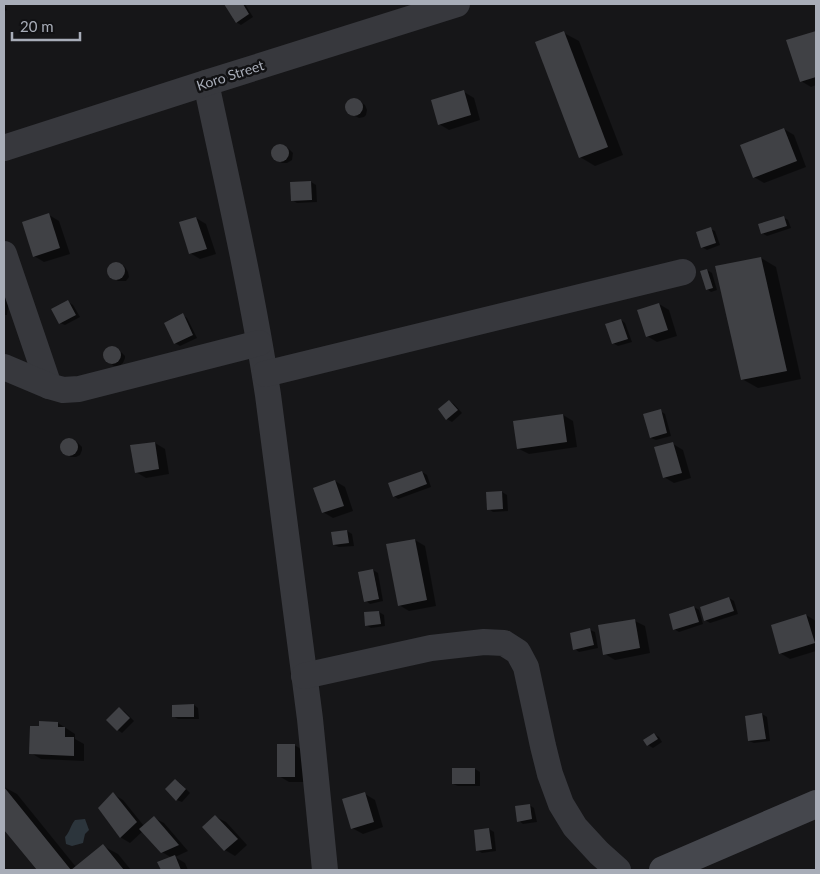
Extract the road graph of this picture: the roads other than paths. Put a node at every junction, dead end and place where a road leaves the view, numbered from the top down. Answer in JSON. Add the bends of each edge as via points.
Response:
{"nodes":[{"id":1,"x":457,"y":4,"type":"edge"},
{"id":2,"x":398,"y":12,"type":"edge"},
{"id":3,"x":206,"y":83,"type":"junction"},
{"id":4,"x":4,"y":148,"type":"edge"},
{"id":5,"x":4,"y":254,"type":"edge"},
{"id":6,"x":682,"y":272,"type":"dead end"},
{"id":7,"x":259,"y":342,"type":"junction"},
{"id":8,"x":4,"y":367,"type":"edge"},
{"id":9,"x":264,"y":374,"type":"junction"},
{"id":10,"x":48,"y":386,"type":"junction"},
{"id":11,"x":304,"y":676,"type":"junction"},
{"id":12,"x":816,"y":804,"type":"edge"},
{"id":13,"x":325,"y":870,"type":"edge"},
{"id":14,"x":618,"y":870,"type":"edge"},
{"id":15,"x":663,"y":870,"type":"edge"}],
"edges":[{"from":1,"to":2,"type":"street","name":"Koro Street"},
{"from":2,"to":3,"type":"street","name":"Koro Street"},
{"from":3,"to":4,"type":"street","name":"Koro Street"},
{"from":3,"to":7,"type":"street"},
{"from":5,"to":10,"type":"street"},
{"from":6,"to":9,"type":"street"},
{"from":7,"to":9,"type":"street"},
{"from":7,"to":10,"type":"street","via":[[79,389],[63,390]]},
{"from":8,"to":10,"type":"street"},
{"from":9,"to":11,"type":"street"},
{"from":11,"to":13,"type":"street"},
{"from":11,"to":14,"type":"street","via":[[432,648],[504,643],[518,652],[526,667],[550,774],[561,804],[575,827]]},
{"from":12,"to":15,"type":"main road"}]}
